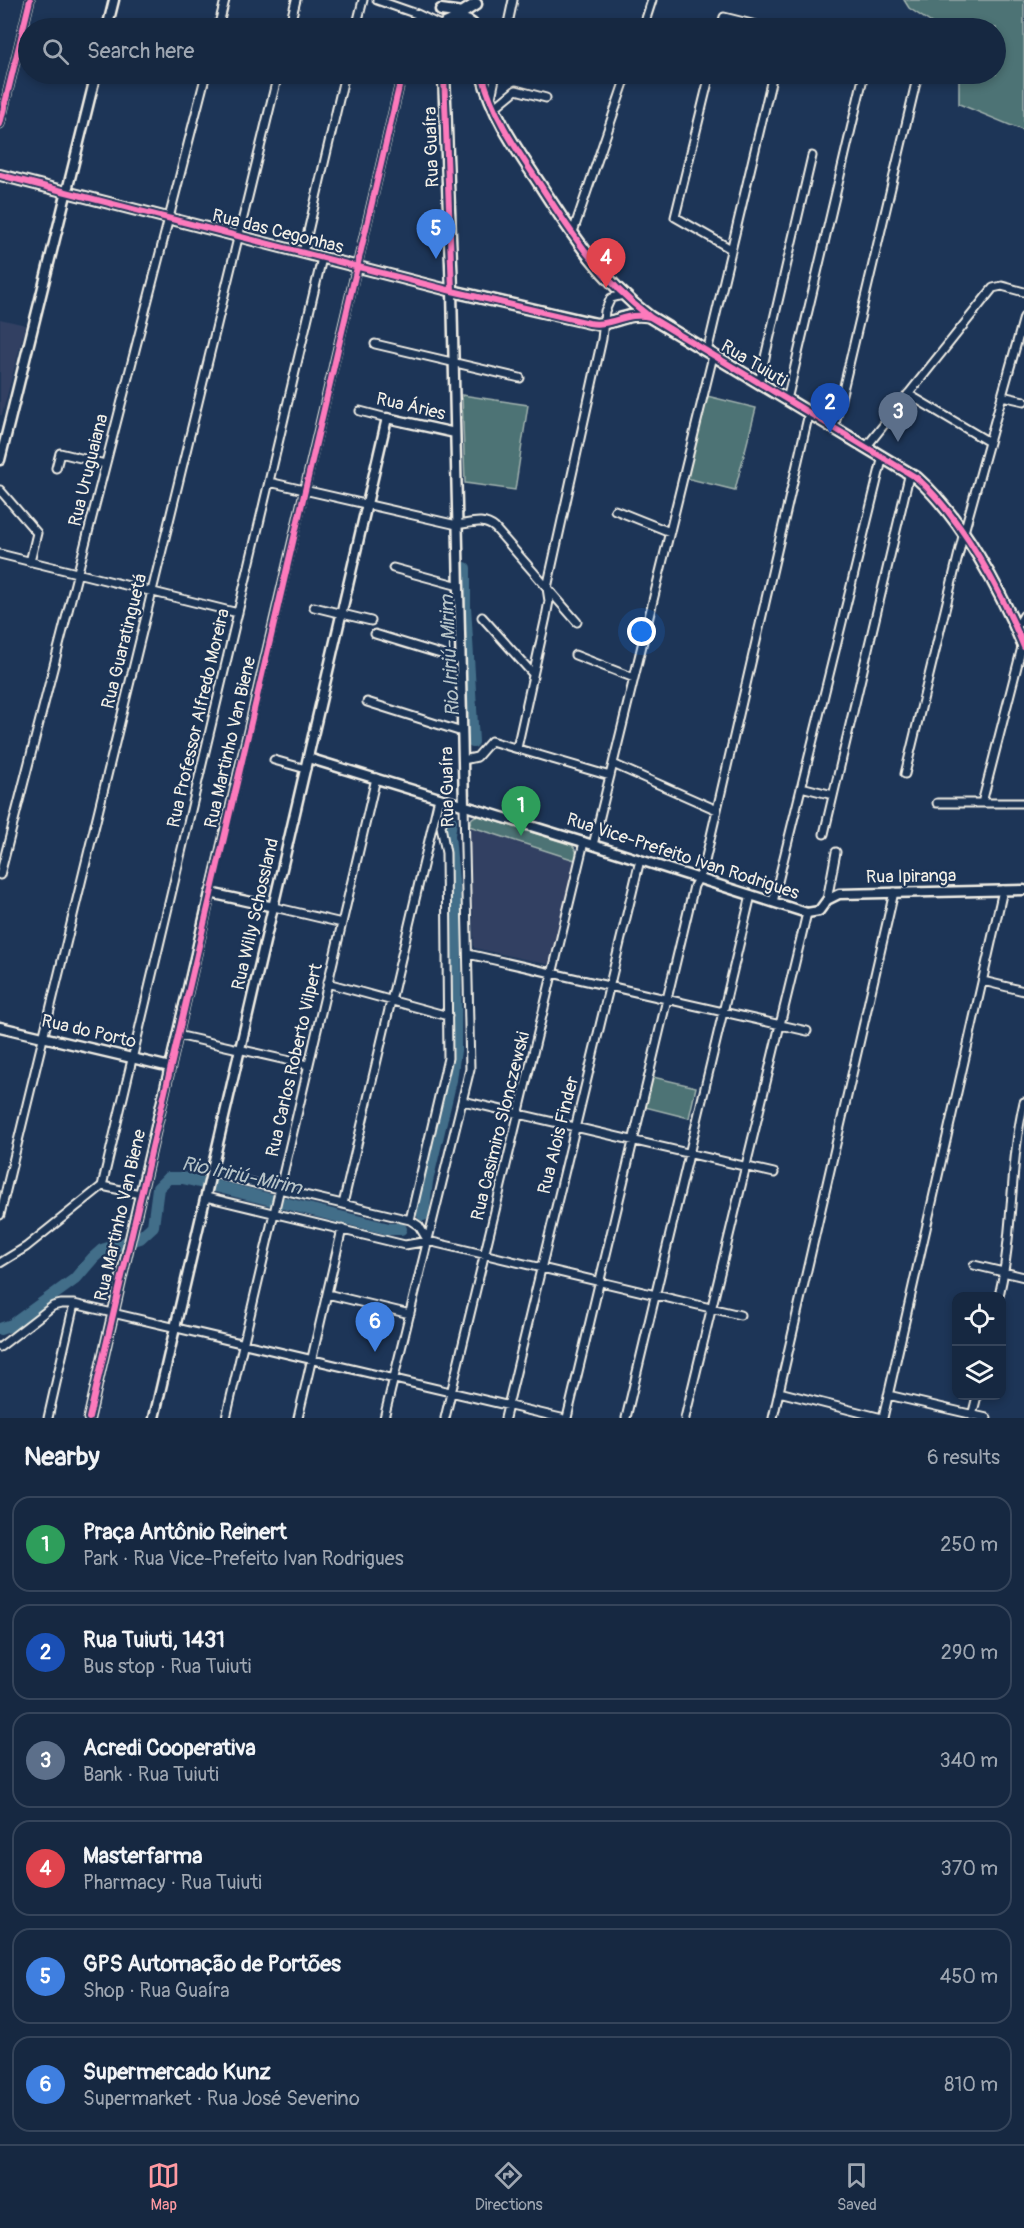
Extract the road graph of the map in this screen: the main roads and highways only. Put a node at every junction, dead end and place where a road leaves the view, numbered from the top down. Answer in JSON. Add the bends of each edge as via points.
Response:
{"nodes":[{"id":1,"x":476,"y":2,"type":"edge"},
{"id":2,"x":441,"y":5,"type":"edge"},
{"id":3,"x":476,"y":18,"type":"edge"},
{"id":4,"x":444,"y":84,"type":"edge"},
{"id":5,"x":485,"y":84,"type":"edge"},
{"id":6,"x":0,"y":175,"type":"edge"},
{"id":7,"x":452,"y":291,"type":"junction"},
{"id":8,"x":623,"y":295,"type":"junction"},
{"id":9,"x":650,"y":317,"type":"junction"},
{"id":10,"x":618,"y":319,"type":"junction"},
{"id":11,"x":1023,"y":645,"type":"edge"}],
"edges":[{"from":1,"to":2,"type":"main road","via":[[462,13]]},
{"from":1,"to":3,"type":"main road"},
{"from":4,"to":7,"type":"main road","name":"Rua Guaíra"},
{"from":5,"to":8,"type":"main road","name":"Rua Tuiuti","via":[[492,105],[572,235]]},
{"from":6,"to":7,"type":"main road","name":"Rua das Cegonhas"},
{"from":7,"to":10,"type":"main road","name":"Rua das Cegonhas","via":[[590,323]]},
{"from":8,"to":9,"type":"main road","name":"Rua Tuiuti"},
{"from":8,"to":10,"type":"main road","via":[[625,307]]},
{"from":9,"to":10,"type":"main road"},
{"from":9,"to":11,"type":"main road","name":"Rua Tuiuti","via":[[910,472],[940,500],[964,532]]}]}
